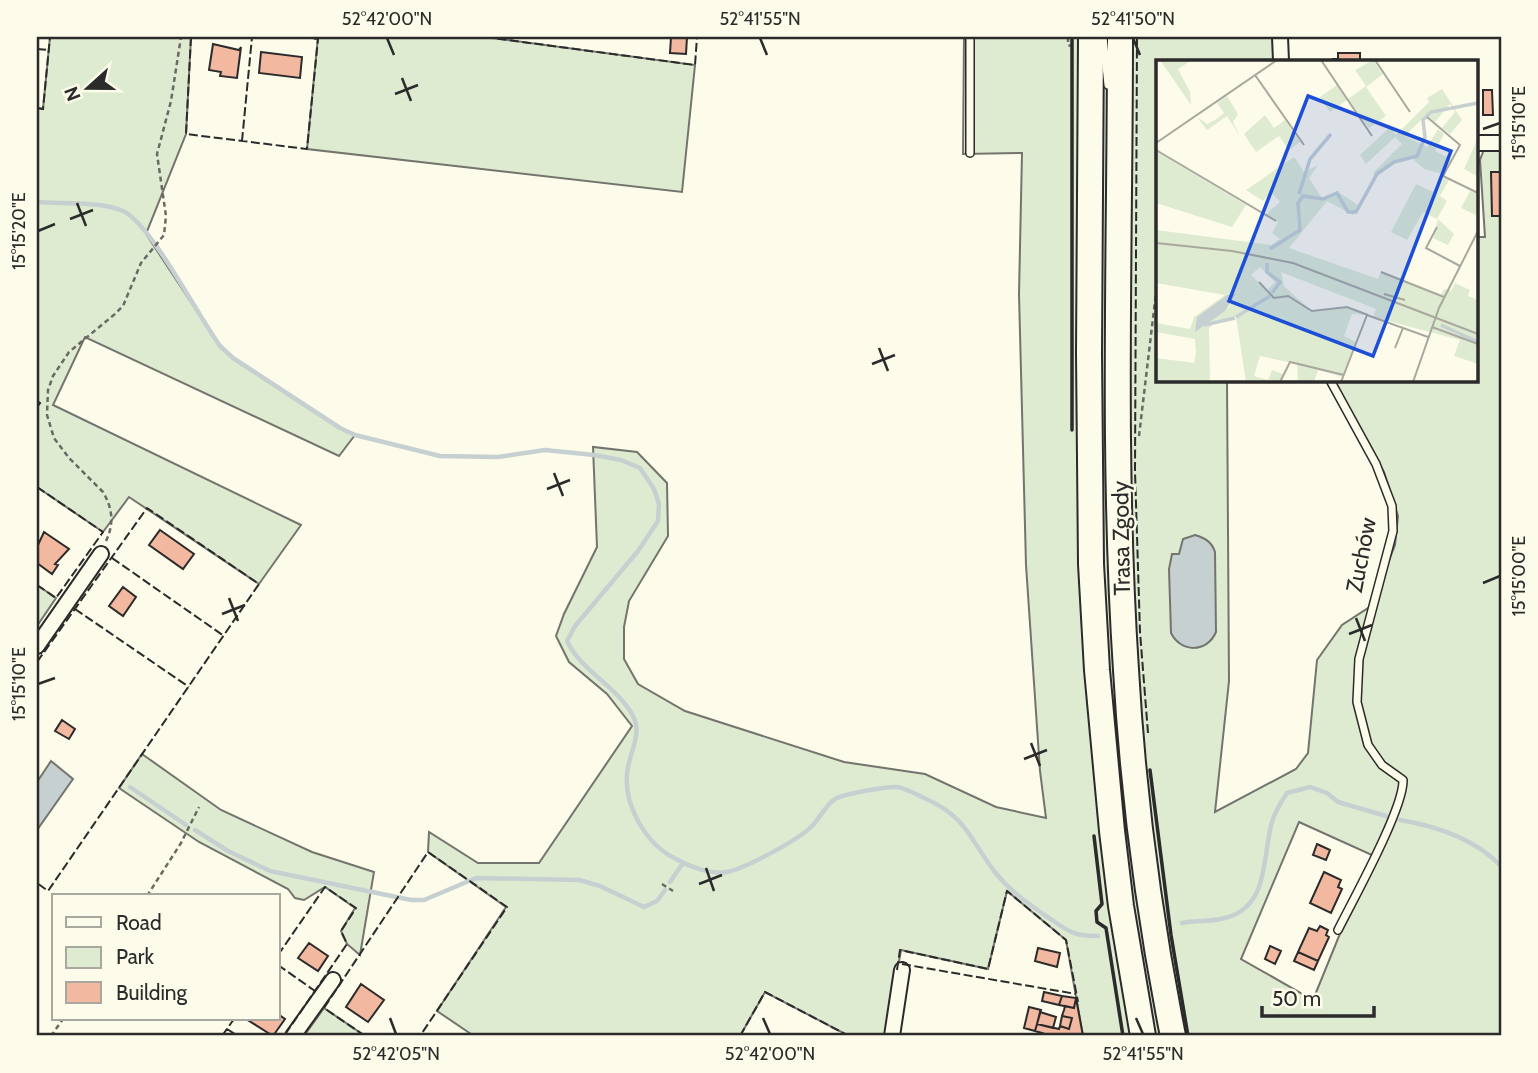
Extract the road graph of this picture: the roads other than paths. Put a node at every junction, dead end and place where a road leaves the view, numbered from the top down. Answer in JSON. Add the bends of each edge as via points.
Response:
{"nodes":[{"id":1,"x":970,"y":37,"type":"edge"},
{"id":2,"x":1105,"y":37,"type":"edge"},
{"id":3,"x":1280,"y":37,"type":"edge"},
{"id":4,"x":1097,"y":44,"type":"edge"},
{"id":5,"x":1281,"y":60,"type":"edge"},
{"id":6,"x":1101,"y":95,"type":"dead end"},
{"id":7,"x":1110,"y":96,"type":"dead end"},
{"id":8,"x":1099,"y":109,"type":"dead end"},
{"id":9,"x":1111,"y":109,"type":"dead end"},
{"id":10,"x":1501,"y":143,"type":"edge"},
{"id":11,"x":1478,"y":144,"type":"edge"},
{"id":12,"x":970,"y":153,"type":"dead end"},
{"id":13,"x":1090,"y":189,"type":"junction"},
{"id":14,"x":1120,"y":191,"type":"junction"},
{"id":15,"x":1330,"y":382,"type":"edge"},
{"id":16,"x":101,"y":554,"type":"road end"},
{"id":17,"x":37,"y":646,"type":"edge"},
{"id":18,"x":1338,"y":930,"type":"dead end"},
{"id":19,"x":902,"y":970,"type":"dead end"},
{"id":20,"x":333,"y":980,"type":"dead end"},
{"id":21,"x":293,"y":1036,"type":"edge"},
{"id":22,"x":892,"y":1036,"type":"edge"},
{"id":23,"x":1143,"y":1036,"type":"edge"},
{"id":24,"x":1173,"y":1036,"type":"edge"}],
"edges":[{"from":1,"to":12,"type":"lane"},
{"from":2,"to":4,"type":"lane"},
{"from":3,"to":5,"type":"street"},
{"from":4,"to":6,"type":"lane"},
{"from":4,"to":7,"type":"lane"},
{"from":4,"to":13,"type":"highway","name":"Trasa Zgody"},
{"from":4,"to":14,"type":"highway","name":"Trasa Zgody"},
{"from":8,"to":13,"type":"lane"},
{"from":9,"to":14,"type":"lane"},
{"from":10,"to":11,"type":"street"},
{"from":13,"to":23,"type":"highway","name":"Trasa Zgody","via":[[1091,564],[1096,656],[1119,893]]},
{"from":14,"to":24,"type":"highway","name":"Trasa Zgody","via":[[1119,453],[1125,670],[1141,830]]},
{"from":15,"to":18,"type":"lane","name":"Zuchów","via":[[1376,464],[1392,506],[1393,531],[1359,659],[1357,702],[1368,745],[1382,765],[1403,780],[1404,788]]},
{"from":16,"to":17,"type":"street"},
{"from":19,"to":22,"type":"street"},
{"from":20,"to":21,"type":"street"}]}
